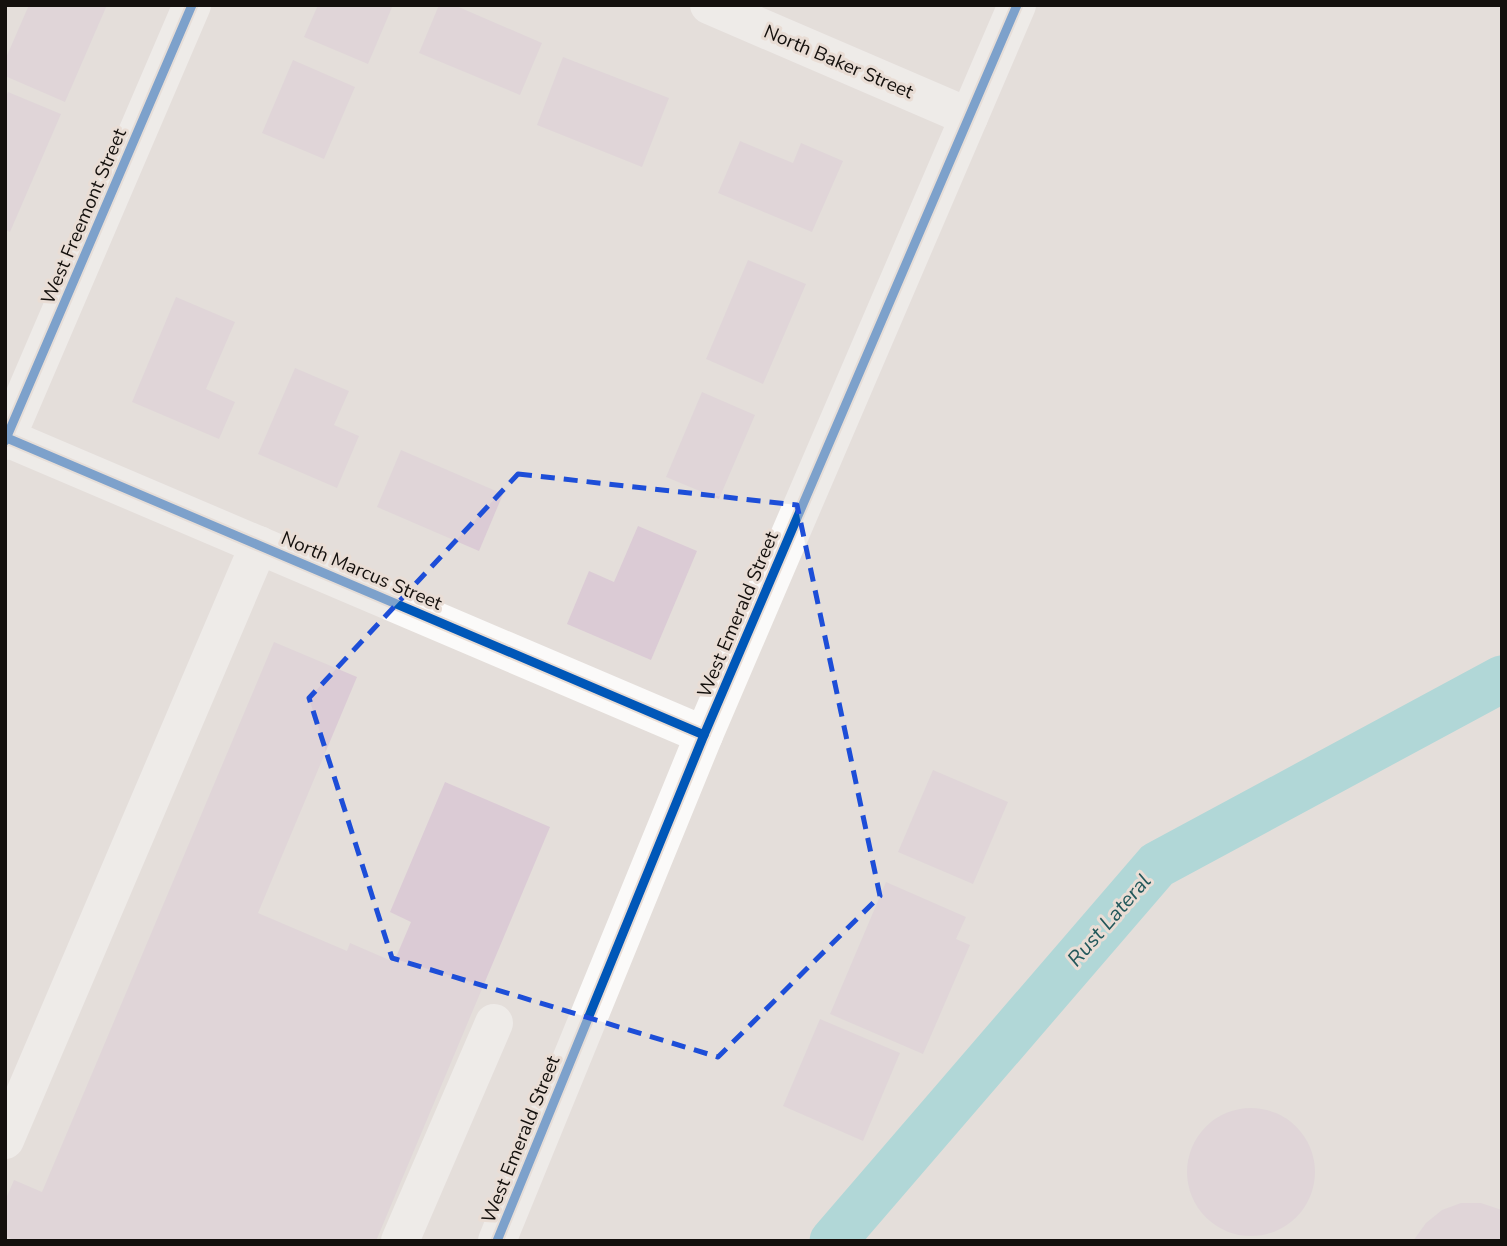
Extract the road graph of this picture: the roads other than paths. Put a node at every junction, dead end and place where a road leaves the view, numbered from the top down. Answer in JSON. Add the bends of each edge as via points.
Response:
{"nodes":[{"id":1,"x":192,"y":5,"type":"edge"},
{"id":2,"x":709,"y":5,"type":"edge"},
{"id":3,"x":1017,"y":5,"type":"edge"},
{"id":4,"x":969,"y":117,"type":"junction"},
{"id":5,"x":6,"y":439,"type":"edge"},
{"id":6,"x":259,"y":545,"type":"junction"},
{"id":7,"x":704,"y":735,"type":"junction"},
{"id":8,"x":494,"y":1023,"type":"dead end"},
{"id":9,"x":5,"y":1140,"type":"edge"},
{"id":10,"x":400,"y":1241,"type":"edge"},
{"id":11,"x":497,"y":1241,"type":"edge"}],
"edges":[{"from":1,"to":5,"type":"street","name":"West Freemont Street"},
{"from":2,"to":4,"type":"street","name":"North Baker Street"},
{"from":3,"to":4,"type":"street","name":"West Emerald Street"},
{"from":4,"to":7,"type":"street","name":"West Emerald Street"},
{"from":5,"to":6,"type":"street","name":"North Marcus Street"},
{"from":6,"to":7,"type":"street","name":"North Marcus Street"},
{"from":6,"to":9,"type":"street"},
{"from":7,"to":11,"type":"street","name":"West Emerald Street"},
{"from":8,"to":10,"type":"street"}]}
